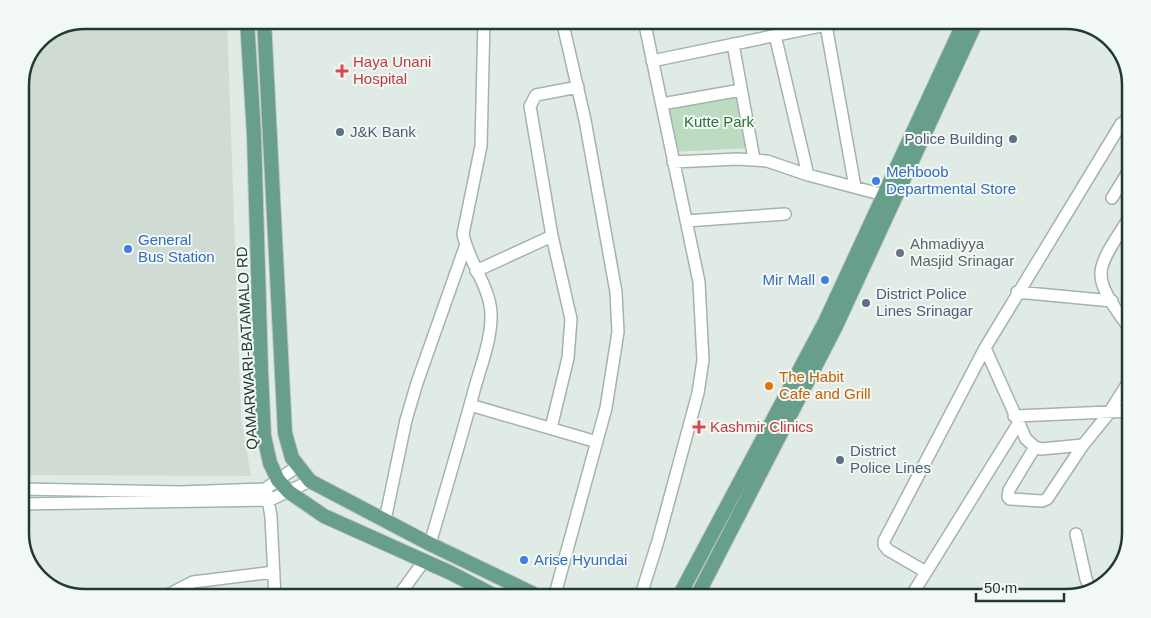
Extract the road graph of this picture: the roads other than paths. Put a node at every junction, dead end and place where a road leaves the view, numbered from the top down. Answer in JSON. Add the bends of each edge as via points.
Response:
{"nodes":[{"id":1,"x":248,"y":29,"type":"edge"},
{"id":2,"x":264,"y":29,"type":"edge"},
{"id":3,"x":484,"y":29,"type":"edge"},
{"id":4,"x":564,"y":29,"type":"edge"},
{"id":5,"x":646,"y":29,"type":"edge"},
{"id":6,"x":806,"y":29,"type":"edge"},
{"id":7,"x":827,"y":29,"type":"edge"},
{"id":8,"x":956,"y":29,"type":"edge"},
{"id":9,"x":973,"y":29,"type":"edge"},
{"id":10,"x":775,"y":35,"type":"junction"},
{"id":11,"x":732,"y":44,"type":"junction"},
{"id":12,"x":652,"y":61,"type":"junction"},
{"id":13,"x":578,"y":87,"type":"junction"},
{"id":14,"x":741,"y":90,"type":"junction"},
{"id":15,"x":662,"y":104,"type":"junction"},
{"id":16,"x":1122,"y":123,"type":"edge"},
{"id":17,"x":754,"y":160,"type":"junction"},
{"id":18,"x":674,"y":162,"type":"junction"},
{"id":19,"x":808,"y":175,"type":"junction"},
{"id":20,"x":1122,"y":182,"type":"edge"},
{"id":21,"x":855,"y":187,"type":"junction"},
{"id":22,"x":884,"y":195,"type":"junction"},
{"id":23,"x":1112,"y":198,"type":"dead end"},
{"id":24,"x":785,"y":214,"type":"dead end"},
{"id":25,"x":686,"y":221,"type":"junction"},
{"id":26,"x":1122,"y":230,"type":"edge"},
{"id":27,"x":552,"y":236,"type":"junction"},
{"id":28,"x":466,"y":247,"type":"junction"},
{"id":29,"x":476,"y":271,"type":"junction"},
{"id":30,"x":1017,"y":292,"type":"junction"},
{"id":31,"x":1112,"y":301,"type":"junction"},
{"id":32,"x":1122,"y":316,"type":"edge"},
{"id":33,"x":985,"y":348,"type":"junction"},
{"id":34,"x":1122,"y":392,"type":"edge"},
{"id":35,"x":470,"y":405,"type":"junction"},
{"id":36,"x":1122,"y":412,"type":"edge"},
{"id":37,"x":1109,"y":413,"type":"junction"},
{"id":38,"x":1016,"y":420,"type":"junction"},
{"id":39,"x":551,"y":428,"type":"junction"},
{"id":40,"x":597,"y":442,"type":"junction"},
{"id":41,"x":1083,"y":445,"type":"junction"},
{"id":42,"x":1035,"y":447,"type":"junction"},
{"id":43,"x":298,"y":466,"type":"junction"},
{"id":44,"x":278,"y":480,"type":"junction"},
{"id":45,"x":310,"y":481,"type":"junction"},
{"id":46,"x":29,"y":489,"type":"edge"},
{"id":47,"x":289,"y":492,"type":"junction"},
{"id":48,"x":267,"y":494,"type":"junction"},
{"id":49,"x":29,"y":504,"type":"edge"},
{"id":50,"x":386,"y":520,"type":"junction"},
{"id":51,"x":1076,"y":534,"type":"dead end"},
{"id":52,"x":430,"y":544,"type":"junction"},
{"id":53,"x":424,"y":561,"type":"junction"},
{"id":54,"x":274,"y":572,"type":"junction"},
{"id":55,"x":926,"y":572,"type":"junction"},
{"id":56,"x":1088,"y":584,"type":"edge"},
{"id":57,"x":179,"y":589,"type":"edge"},
{"id":58,"x":275,"y":589,"type":"edge"},
{"id":59,"x":404,"y":589,"type":"edge"},
{"id":60,"x":481,"y":589,"type":"edge"},
{"id":61,"x":523,"y":589,"type":"edge"},
{"id":62,"x":556,"y":589,"type":"edge"},
{"id":63,"x":643,"y":589,"type":"edge"},
{"id":64,"x":683,"y":589,"type":"edge"},
{"id":65,"x":701,"y":589,"type":"edge"},
{"id":66,"x":916,"y":589,"type":"edge"}],
"edges":[{"from":1,"to":44,"type":"main road","name":"QAMARWARI-BATAMALO RD","via":[[264,436]]},
{"from":2,"to":43,"type":"main road","via":[[286,433],[292,458]]},
{"from":3,"to":28,"type":"street","via":[[481,146],[465,219],[463,234]]},
{"from":4,"to":13,"type":"street"},
{"from":5,"to":12,"type":"street"},
{"from":6,"to":10,"type":"street"},
{"from":7,"to":21,"type":"street"},
{"from":8,"to":22,"type":"main road"},
{"from":9,"to":65,"type":"main road","via":[[836,326]]},
{"from":10,"to":11,"type":"street"},
{"from":10,"to":19,"type":"street"},
{"from":11,"to":12,"type":"street"},
{"from":11,"to":14,"type":"street"},
{"from":12,"to":15,"type":"street"},
{"from":13,"to":27,"type":"street","via":[[536,95],[530,106]]},
{"from":13,"to":40,"type":"street","via":[[618,310],[615,356]]},
{"from":14,"to":15,"type":"street"},
{"from":14,"to":17,"type":"street"},
{"from":15,"to":18,"type":"street"},
{"from":16,"to":30,"type":"street"},
{"from":17,"to":18,"type":"street"},
{"from":17,"to":19,"type":"street","via":[[785,166]]},
{"from":18,"to":25,"type":"street"},
{"from":19,"to":21,"type":"street"},
{"from":20,"to":23,"type":"street"},
{"from":21,"to":22,"type":"street"},
{"from":22,"to":64,"type":"main road","via":[[825,322]]},
{"from":24,"to":25,"type":"street"},
{"from":25,"to":63,"type":"street","via":[[699,282],[703,360],[698,393]]},
{"from":26,"to":31,"type":"street","via":[[1101,269],[1102,282]]},
{"from":27,"to":29,"type":"street"},
{"from":27,"to":39,"type":"street","via":[[568,299],[571,337]]},
{"from":28,"to":29,"type":"street"},
{"from":28,"to":50,"type":"street","via":[[414,392]]},
{"from":29,"to":35,"type":"street","via":[[491,310],[491,324]]},
{"from":30,"to":31,"type":"street"},
{"from":30,"to":33,"type":"street"},
{"from":31,"to":32,"type":"street"},
{"from":33,"to":38,"type":"street"},
{"from":33,"to":55,"type":"street","via":[[884,541],[888,550]]},
{"from":34,"to":37,"type":"street"},
{"from":35,"to":39,"type":"street"},
{"from":35,"to":52,"type":"street"},
{"from":36,"to":37,"type":"street"},
{"from":37,"to":38,"type":"street"},
{"from":37,"to":41,"type":"street"},
{"from":38,"to":42,"type":"street","via":[[1026,439]]},
{"from":38,"to":55,"type":"street"},
{"from":39,"to":40,"type":"street"},
{"from":40,"to":62,"type":"street"},
{"from":41,"to":42,"type":"street"},
{"from":41,"to":42,"type":"street","via":[[1047,499],[1010,499],[1009,490]]},
{"from":43,"to":44,"type":"street"},
{"from":43,"to":45,"type":"main road"},
{"from":44,"to":47,"type":"main road","name":"QAMARWARI-BATAMALO RD"},
{"from":44,"to":48,"type":"street"},
{"from":45,"to":47,"type":"street"},
{"from":45,"to":50,"type":"main road"},
{"from":46,"to":48,"type":"street"},
{"from":47,"to":48,"type":"street"},
{"from":47,"to":53,"type":"main road","name":"QAMARWARI-BATAMALO RD","via":[[324,516]]},
{"from":48,"to":49,"type":"street"},
{"from":48,"to":54,"type":"street"},
{"from":50,"to":52,"type":"main road"},
{"from":51,"to":56,"type":"street"},
{"from":52,"to":61,"type":"main road"},
{"from":53,"to":59,"type":"street"},
{"from":53,"to":60,"type":"main road","name":"QAMARWARI-BATAMALO RD"},
{"from":54,"to":57,"type":"street","via":[[193,582]]},
{"from":54,"to":58,"type":"street"},
{"from":55,"to":66,"type":"street"}]}
